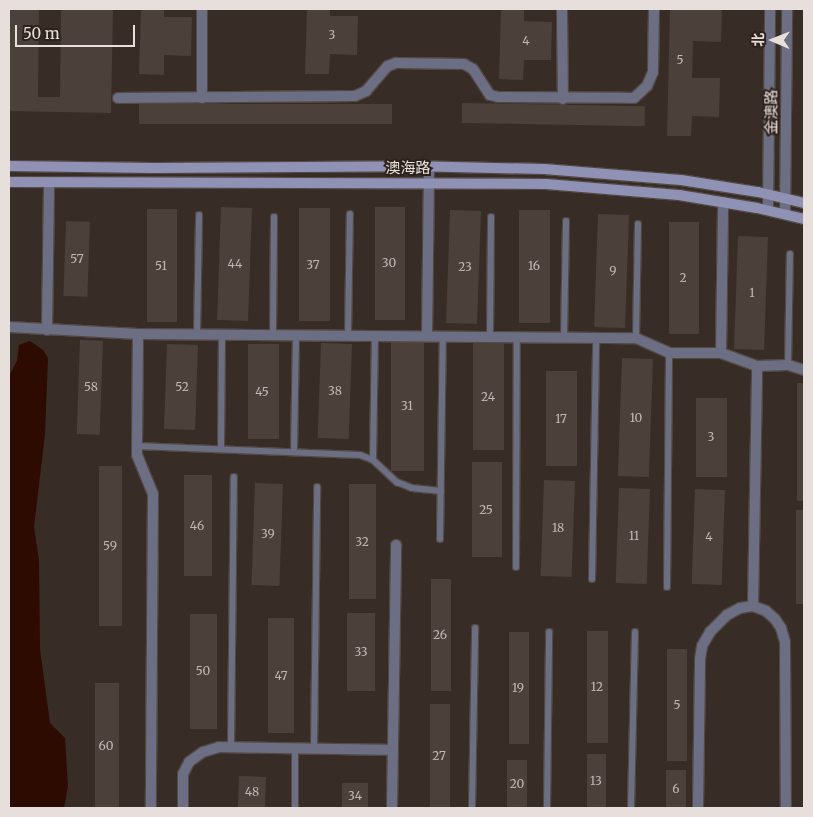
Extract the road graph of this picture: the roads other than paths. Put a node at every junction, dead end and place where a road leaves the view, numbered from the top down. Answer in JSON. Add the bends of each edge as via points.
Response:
{"nodes":[{"id":1,"x":202,"y":9,"type":"edge"},
{"id":2,"x":562,"y":9,"type":"edge"},
{"id":3,"x":654,"y":9,"type":"edge"},
{"id":4,"x":770,"y":9,"type":"edge"},
{"id":5,"x":787,"y":9,"type":"edge"},
{"id":6,"x":118,"y":98,"type":"dead end"},
{"id":7,"x":202,"y":98,"type":"junction"},
{"id":8,"x":563,"y":99,"type":"junction"},
{"id":9,"x":9,"y":166,"type":"edge"},
{"id":10,"x":429,"y":167,"type":"junction"},
{"id":11,"x":9,"y":182,"type":"edge"},
{"id":12,"x":49,"y":183,"type":"junction"},
{"id":13,"x":429,"y":183,"type":"junction"},
{"id":14,"x":768,"y":194,"type":"junction"},
{"id":15,"x":785,"y":198,"type":"junction"},
{"id":16,"x":723,"y":202,"type":"junction"},
{"id":17,"x":804,"y":203,"type":"edge"},
{"id":18,"x":768,"y":210,"type":"junction"},
{"id":19,"x":350,"y":214,"type":"dead end"},
{"id":20,"x":785,"y":214,"type":"junction"},
{"id":21,"x":199,"y":215,"type":"dead end"},
{"id":22,"x":274,"y":216,"type":"dead end"},
{"id":23,"x":492,"y":217,"type":"dead end"},
{"id":24,"x":804,"y":219,"type":"edge"},
{"id":25,"x":566,"y":221,"type":"dead end"},
{"id":26,"x":638,"y":224,"type":"dead end"},
{"id":27,"x":790,"y":254,"type":"dead end"},
{"id":28,"x":9,"y":327,"type":"edge"},
{"id":29,"x":47,"y":330,"type":"junction"},
{"id":30,"x":138,"y":334,"type":"junction"},
{"id":31,"x":198,"y":334,"type":"junction"},
{"id":32,"x":222,"y":334,"type":"junction"},
{"id":33,"x":273,"y":334,"type":"junction"},
{"id":34,"x":296,"y":334,"type":"junction"},
{"id":35,"x":348,"y":335,"type":"junction"},
{"id":36,"x":375,"y":336,"type":"junction"},
{"id":37,"x":427,"y":336,"type":"junction"},
{"id":38,"x":444,"y":336,"type":"junction"},
{"id":39,"x":490,"y":337,"type":"junction"},
{"id":40,"x":517,"y":337,"type":"junction"},
{"id":41,"x":564,"y":338,"type":"junction"},
{"id":42,"x":596,"y":338,"type":"junction"},
{"id":43,"x":636,"y":338,"type":"junction"},
{"id":44,"x":669,"y":353,"type":"junction"},
{"id":45,"x":720,"y":353,"type":"junction"},
{"id":46,"x":788,"y":365,"type":"junction"},
{"id":47,"x":757,"y":366,"type":"junction"},
{"id":48,"x":804,"y":370,"type":"edge"},
{"id":49,"x":137,"y":446,"type":"junction"},
{"id":50,"x":221,"y":449,"type":"junction"},
{"id":51,"x":294,"y":451,"type":"junction"},
{"id":52,"x":373,"y":460,"type":"junction"},
{"id":53,"x":234,"y":477,"type":"dead end"},
{"id":54,"x":317,"y":486,"type":"dead end"},
{"id":55,"x":441,"y":491,"type":"junction"},
{"id":56,"x":440,"y":539,"type":"dead end"},
{"id":57,"x":396,"y":545,"type":"dead end"},
{"id":58,"x":516,"y":567,"type":"dead end"},
{"id":59,"x":592,"y":579,"type":"dead end"},
{"id":60,"x":667,"y":587,"type":"dead end"},
{"id":61,"x":753,"y":606,"type":"junction"},
{"id":62,"x":475,"y":628,"type":"dead end"},
{"id":63,"x":549,"y":632,"type":"dead end"},
{"id":64,"x":635,"y":632,"type":"dead end"},
{"id":65,"x":231,"y":747,"type":"junction"},
{"id":66,"x":295,"y":748,"type":"junction"},
{"id":67,"x":314,"y":749,"type":"junction"},
{"id":68,"x":393,"y":750,"type":"junction"},
{"id":69,"x":151,"y":808,"type":"edge"},
{"id":70,"x":183,"y":808,"type":"edge"},
{"id":71,"x":295,"y":808,"type":"edge"},
{"id":72,"x":392,"y":808,"type":"edge"},
{"id":73,"x":472,"y":808,"type":"edge"},
{"id":74,"x":547,"y":808,"type":"edge"},
{"id":75,"x":631,"y":808,"type":"edge"},
{"id":76,"x":698,"y":808,"type":"edge"},
{"id":77,"x":786,"y":808,"type":"edge"}],
"edges":[{"from":1,"to":7,"type":"street"},
{"from":2,"to":8,"type":"street"},
{"from":3,"to":8,"type":"street","via":[[653,72],[647,86],[634,98]]},
{"from":4,"to":14,"type":"street","name":"金澳路"},
{"from":5,"to":15,"type":"street","name":"金澳路"},
{"from":6,"to":7,"type":"street"},
{"from":7,"to":8,"type":"street","via":[[355,96],[366,91],[388,66],[396,63],[464,64],[473,69],[490,95]]},
{"from":9,"to":10,"type":"main road","name":"澳海路"},
{"from":10,"to":13,"type":"street"},
{"from":10,"to":14,"type":"main road","name":"澳海路","via":[[645,175]]},
{"from":11,"to":12,"type":"main road","name":"澳海路"},
{"from":12,"to":13,"type":"main road","name":"澳海路"},
{"from":12,"to":29,"type":"street"},
{"from":13,"to":16,"type":"main road","name":"澳海路","via":[[592,187]]},
{"from":13,"to":37,"type":"street"},
{"from":14,"to":15,"type":"main road","name":"澳海路"},
{"from":14,"to":18,"type":"street","name":"金澳路"},
{"from":15,"to":17,"type":"main road","name":"澳海路"},
{"from":15,"to":20,"type":"street","name":"金澳路"},
{"from":16,"to":18,"type":"main road","name":"澳海路"},
{"from":16,"to":45,"type":"street"},
{"from":18,"to":20,"type":"main road","name":"澳海路"},
{"from":19,"to":35,"type":"lane"},
{"from":20,"to":24,"type":"main road","name":"澳海路"},
{"from":21,"to":31,"type":"lane"},
{"from":22,"to":33,"type":"lane"},
{"from":23,"to":39,"type":"lane"},
{"from":25,"to":41,"type":"lane"},
{"from":26,"to":43,"type":"lane"},
{"from":27,"to":46,"type":"lane"},
{"from":28,"to":29,"type":"street"},
{"from":29,"to":30,"type":"street"},
{"from":30,"to":31,"type":"street"},
{"from":30,"to":49,"type":"street"},
{"from":31,"to":32,"type":"street"},
{"from":32,"to":33,"type":"street"},
{"from":32,"to":50,"type":"lane"},
{"from":33,"to":34,"type":"street"},
{"from":34,"to":35,"type":"street"},
{"from":34,"to":51,"type":"lane"},
{"from":35,"to":36,"type":"street"},
{"from":36,"to":37,"type":"street"},
{"from":36,"to":52,"type":"lane"},
{"from":37,"to":38,"type":"street"},
{"from":38,"to":39,"type":"street"},
{"from":38,"to":55,"type":"lane"},
{"from":39,"to":40,"type":"street"},
{"from":40,"to":41,"type":"street"},
{"from":40,"to":58,"type":"lane"},
{"from":41,"to":42,"type":"street"},
{"from":42,"to":43,"type":"street"},
{"from":42,"to":59,"type":"lane"},
{"from":43,"to":44,"type":"street"},
{"from":44,"to":45,"type":"street"},
{"from":44,"to":60,"type":"lane"},
{"from":45,"to":47,"type":"street"},
{"from":46,"to":47,"type":"street"},
{"from":46,"to":48,"type":"street"},
{"from":47,"to":61,"type":"street"},
{"from":49,"to":50,"type":"lane"},
{"from":49,"to":69,"type":"street","via":[[140,466],[153,494]]},
{"from":50,"to":51,"type":"lane"},
{"from":51,"to":52,"type":"lane","via":[[345,453]]},
{"from":52,"to":55,"type":"lane","via":[[397,482],[412,488]]},
{"from":53,"to":65,"type":"lane"},
{"from":54,"to":67,"type":"lane"},
{"from":55,"to":56,"type":"lane"},
{"from":57,"to":68,"type":"street"},
{"from":61,"to":76,"type":"street","via":[[727,615],[710,632],[702,646]]},
{"from":61,"to":77,"type":"street","via":[[775,619],[785,642]]},
{"from":62,"to":73,"type":"lane"},
{"from":63,"to":74,"type":"lane"},
{"from":64,"to":75,"type":"lane"},
{"from":65,"to":66,"type":"street"},
{"from":65,"to":70,"type":"street","via":[[203,752],[189,762],[183,774]]},
{"from":66,"to":67,"type":"street"},
{"from":66,"to":71,"type":"lane"},
{"from":67,"to":68,"type":"street"},
{"from":68,"to":72,"type":"street"}]}
